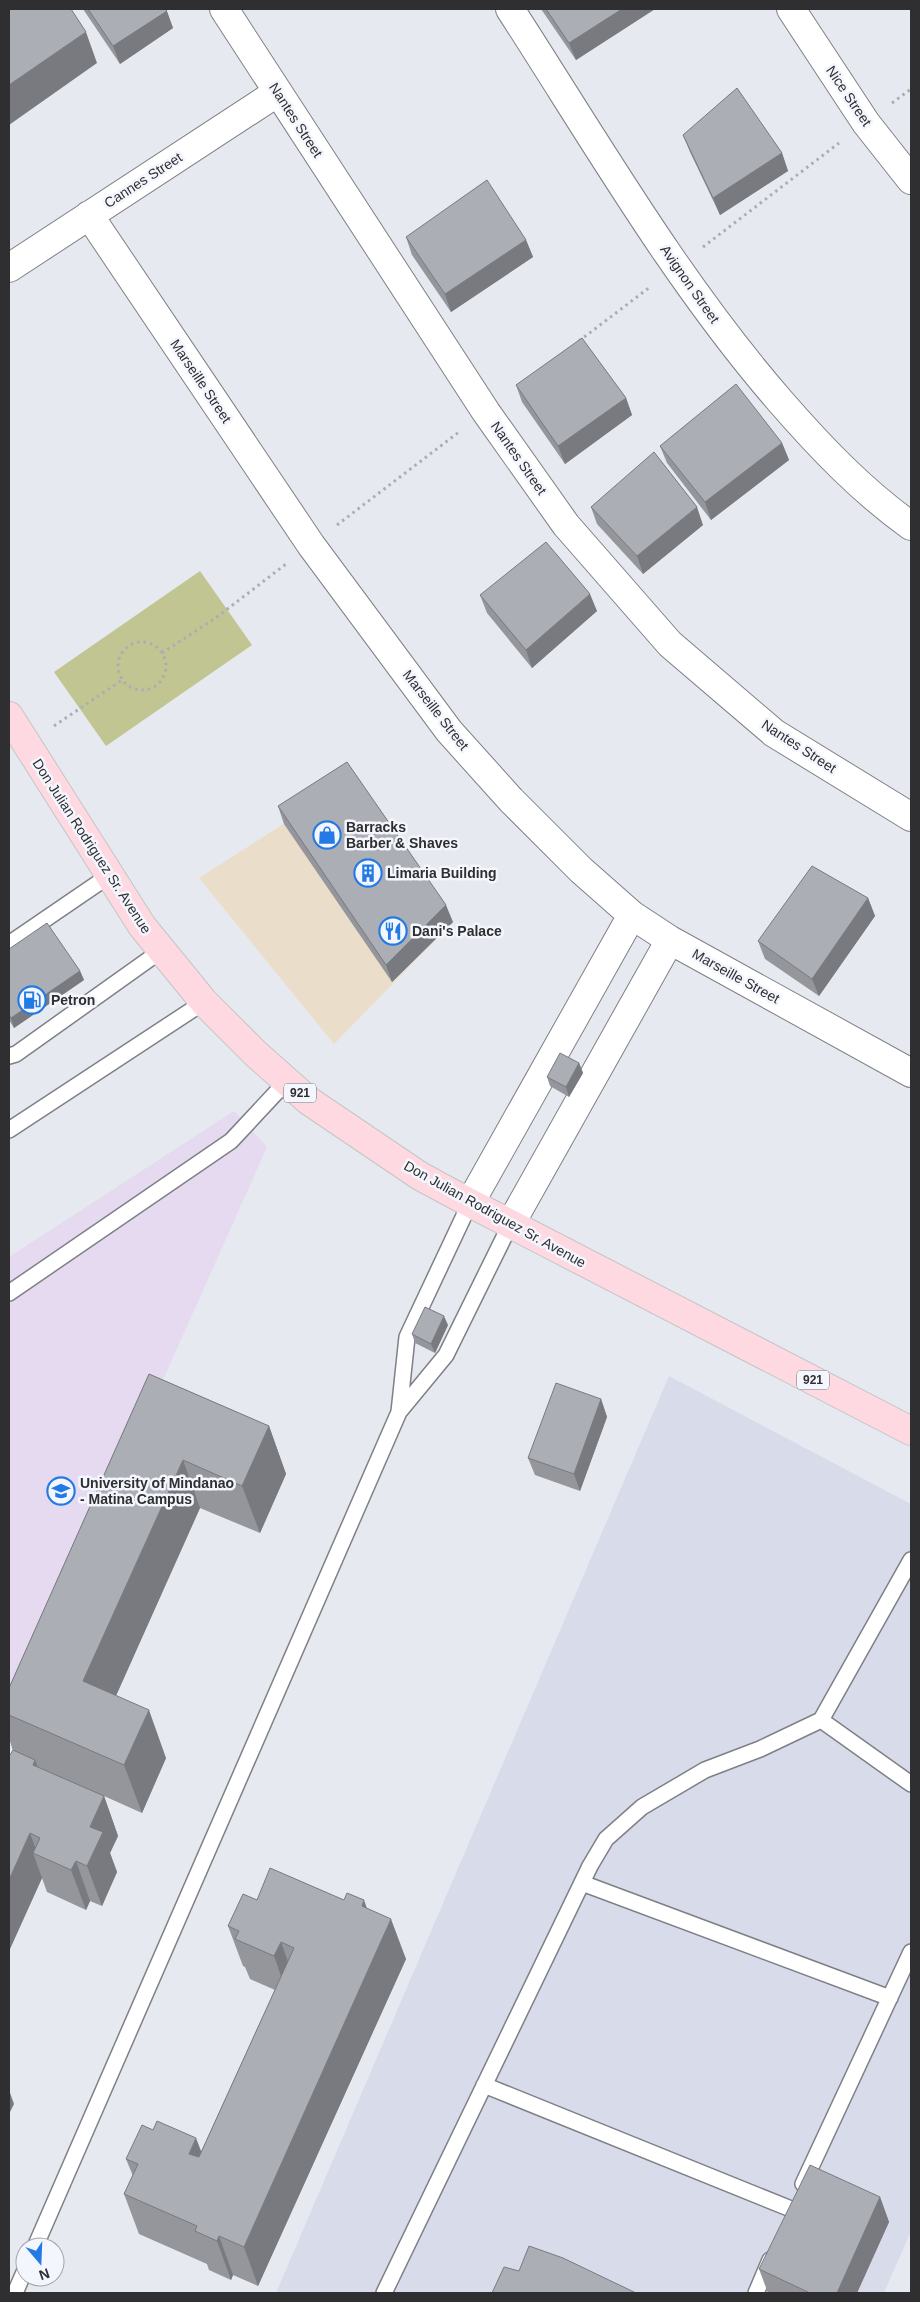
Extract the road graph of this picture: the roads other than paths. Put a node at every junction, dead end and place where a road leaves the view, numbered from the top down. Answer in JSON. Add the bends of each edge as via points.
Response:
{"nodes":[{"id":1,"x":224,"y":9,"type":"edge"},
{"id":2,"x":510,"y":9,"type":"edge"},
{"id":3,"x":791,"y":9,"type":"edge"},
{"id":4,"x":278,"y":92,"type":"junction"},
{"id":5,"x":911,"y":180,"type":"edge"},
{"id":6,"x":89,"y":215,"type":"junction"},
{"id":7,"x":9,"y":268,"type":"edge"},
{"id":8,"x":911,"y":526,"type":"edge"},
{"id":9,"x":9,"y":716,"type":"edge"},
{"id":10,"x":911,"y":817,"type":"edge"},
{"id":11,"x":110,"y":875,"type":"junction"},
{"id":12,"x":632,"y":915,"type":"junction"},
{"id":13,"x":670,"y":940,"type":"junction"},
{"id":14,"x":9,"y":944,"type":"edge"},
{"id":15,"x":162,"y":950,"type":"junction"},
{"id":16,"x":204,"y":1002,"type":"junction"},
{"id":17,"x":9,"y":1056,"type":"edge"},
{"id":18,"x":911,"y":1073,"type":"edge"},
{"id":19,"x":286,"y":1082,"type":"junction"},
{"id":20,"x":9,"y":1130,"type":"edge"},
{"id":21,"x":470,"y":1203,"type":"junction"},
{"id":22,"x":510,"y":1225,"type":"junction"},
{"id":23,"x":9,"y":1293,"type":"edge"},
{"id":24,"x":399,"y":1412,"type":"junction"},
{"id":25,"x":911,"y":1430,"type":"edge"},
{"id":26,"x":911,"y":1560,"type":"edge"},
{"id":27,"x":821,"y":1720,"type":"junction"},
{"id":28,"x":911,"y":1784,"type":"edge"},
{"id":29,"x":582,"y":1883,"type":"junction"},
{"id":30,"x":911,"y":1952,"type":"edge"},
{"id":31,"x":890,"y":1998,"type":"junction"},
{"id":32,"x":484,"y":2085,"type":"junction"},
{"id":33,"x":791,"y":2209,"type":"junction"},
{"id":34,"x":784,"y":2226,"type":"edge"},
{"id":35,"x":39,"y":2237,"type":"edge"},
{"id":36,"x":777,"y":2243,"type":"edge"},
{"id":37,"x":384,"y":2293,"type":"edge"},
{"id":38,"x":756,"y":2293,"type":"edge"}],
"edges":[{"from":1,"to":4,"type":"street","name":"Nantes Street"},
{"from":2,"to":8,"type":"street","name":"Avignon Street","via":[[676,267],[742,356],[816,442],[888,510]]},
{"from":3,"to":5,"type":"street","name":"Nice Street","via":[[866,123]]},
{"from":4,"to":6,"type":"street","name":"Cannes Street"},
{"from":4,"to":10,"type":"street","name":"Nantes Street","via":[[486,412],[566,525],[670,644],[774,732]]},
{"from":6,"to":7,"type":"street","name":"Cannes Street"},
{"from":6,"to":12,"type":"street","name":"Marseille Street","via":[[311,545],[449,731],[511,800],[581,870]]},
{"from":9,"to":11,"type":"main road","name":"Don Julian Rodriguez Sr. Avenue","number":"921"},
{"from":11,"to":14,"type":"lane"},
{"from":11,"to":15,"type":"main road","name":"Don Julian Rodriguez Sr. Avenue","number":"921","via":[[142,926]]},
{"from":12,"to":13,"type":"street","name":"Marseille Street"},
{"from":12,"to":21,"type":"street"},
{"from":13,"to":18,"type":"street","name":"Marseille Street"},
{"from":13,"to":22,"type":"street"},
{"from":15,"to":16,"type":"main road","name":"Don Julian Rodriguez Sr. Avenue","number":"921"},
{"from":15,"to":17,"type":"lane"},
{"from":16,"to":19,"type":"main road","name":"Don Julian Rodriguez Sr. Avenue","number":"921"},
{"from":16,"to":20,"type":"lane"},
{"from":19,"to":21,"type":"main road","name":"Don Julian Rodriguez Sr. Avenue","number":"921","via":[[420,1176]]},
{"from":19,"to":23,"type":"lane","via":[[232,1141]]},
{"from":21,"to":22,"type":"main road","name":"Don Julian Rodriguez Sr. Avenue","number":"921"},
{"from":21,"to":24,"type":"lane","via":[[407,1337]]},
{"from":22,"to":24,"type":"lane","via":[[446,1355]]},
{"from":22,"to":25,"type":"main road","name":"Don Julian Rodriguez Sr. Avenue","number":"921"},
{"from":24,"to":35,"type":"lane"},
{"from":26,"to":27,"type":"lane"},
{"from":27,"to":28,"type":"lane"},
{"from":27,"to":29,"type":"lane","via":[[705,1770],[642,1807],[606,1839]]},
{"from":29,"to":31,"type":"lane"},
{"from":29,"to":32,"type":"lane"},
{"from":30,"to":31,"type":"lane"},
{"from":31,"to":33,"type":"lane"},
{"from":32,"to":33,"type":"lane"},
{"from":32,"to":37,"type":"lane"},
{"from":33,"to":34,"type":"lane"},
{"from":36,"to":38,"type":"lane"}]}
